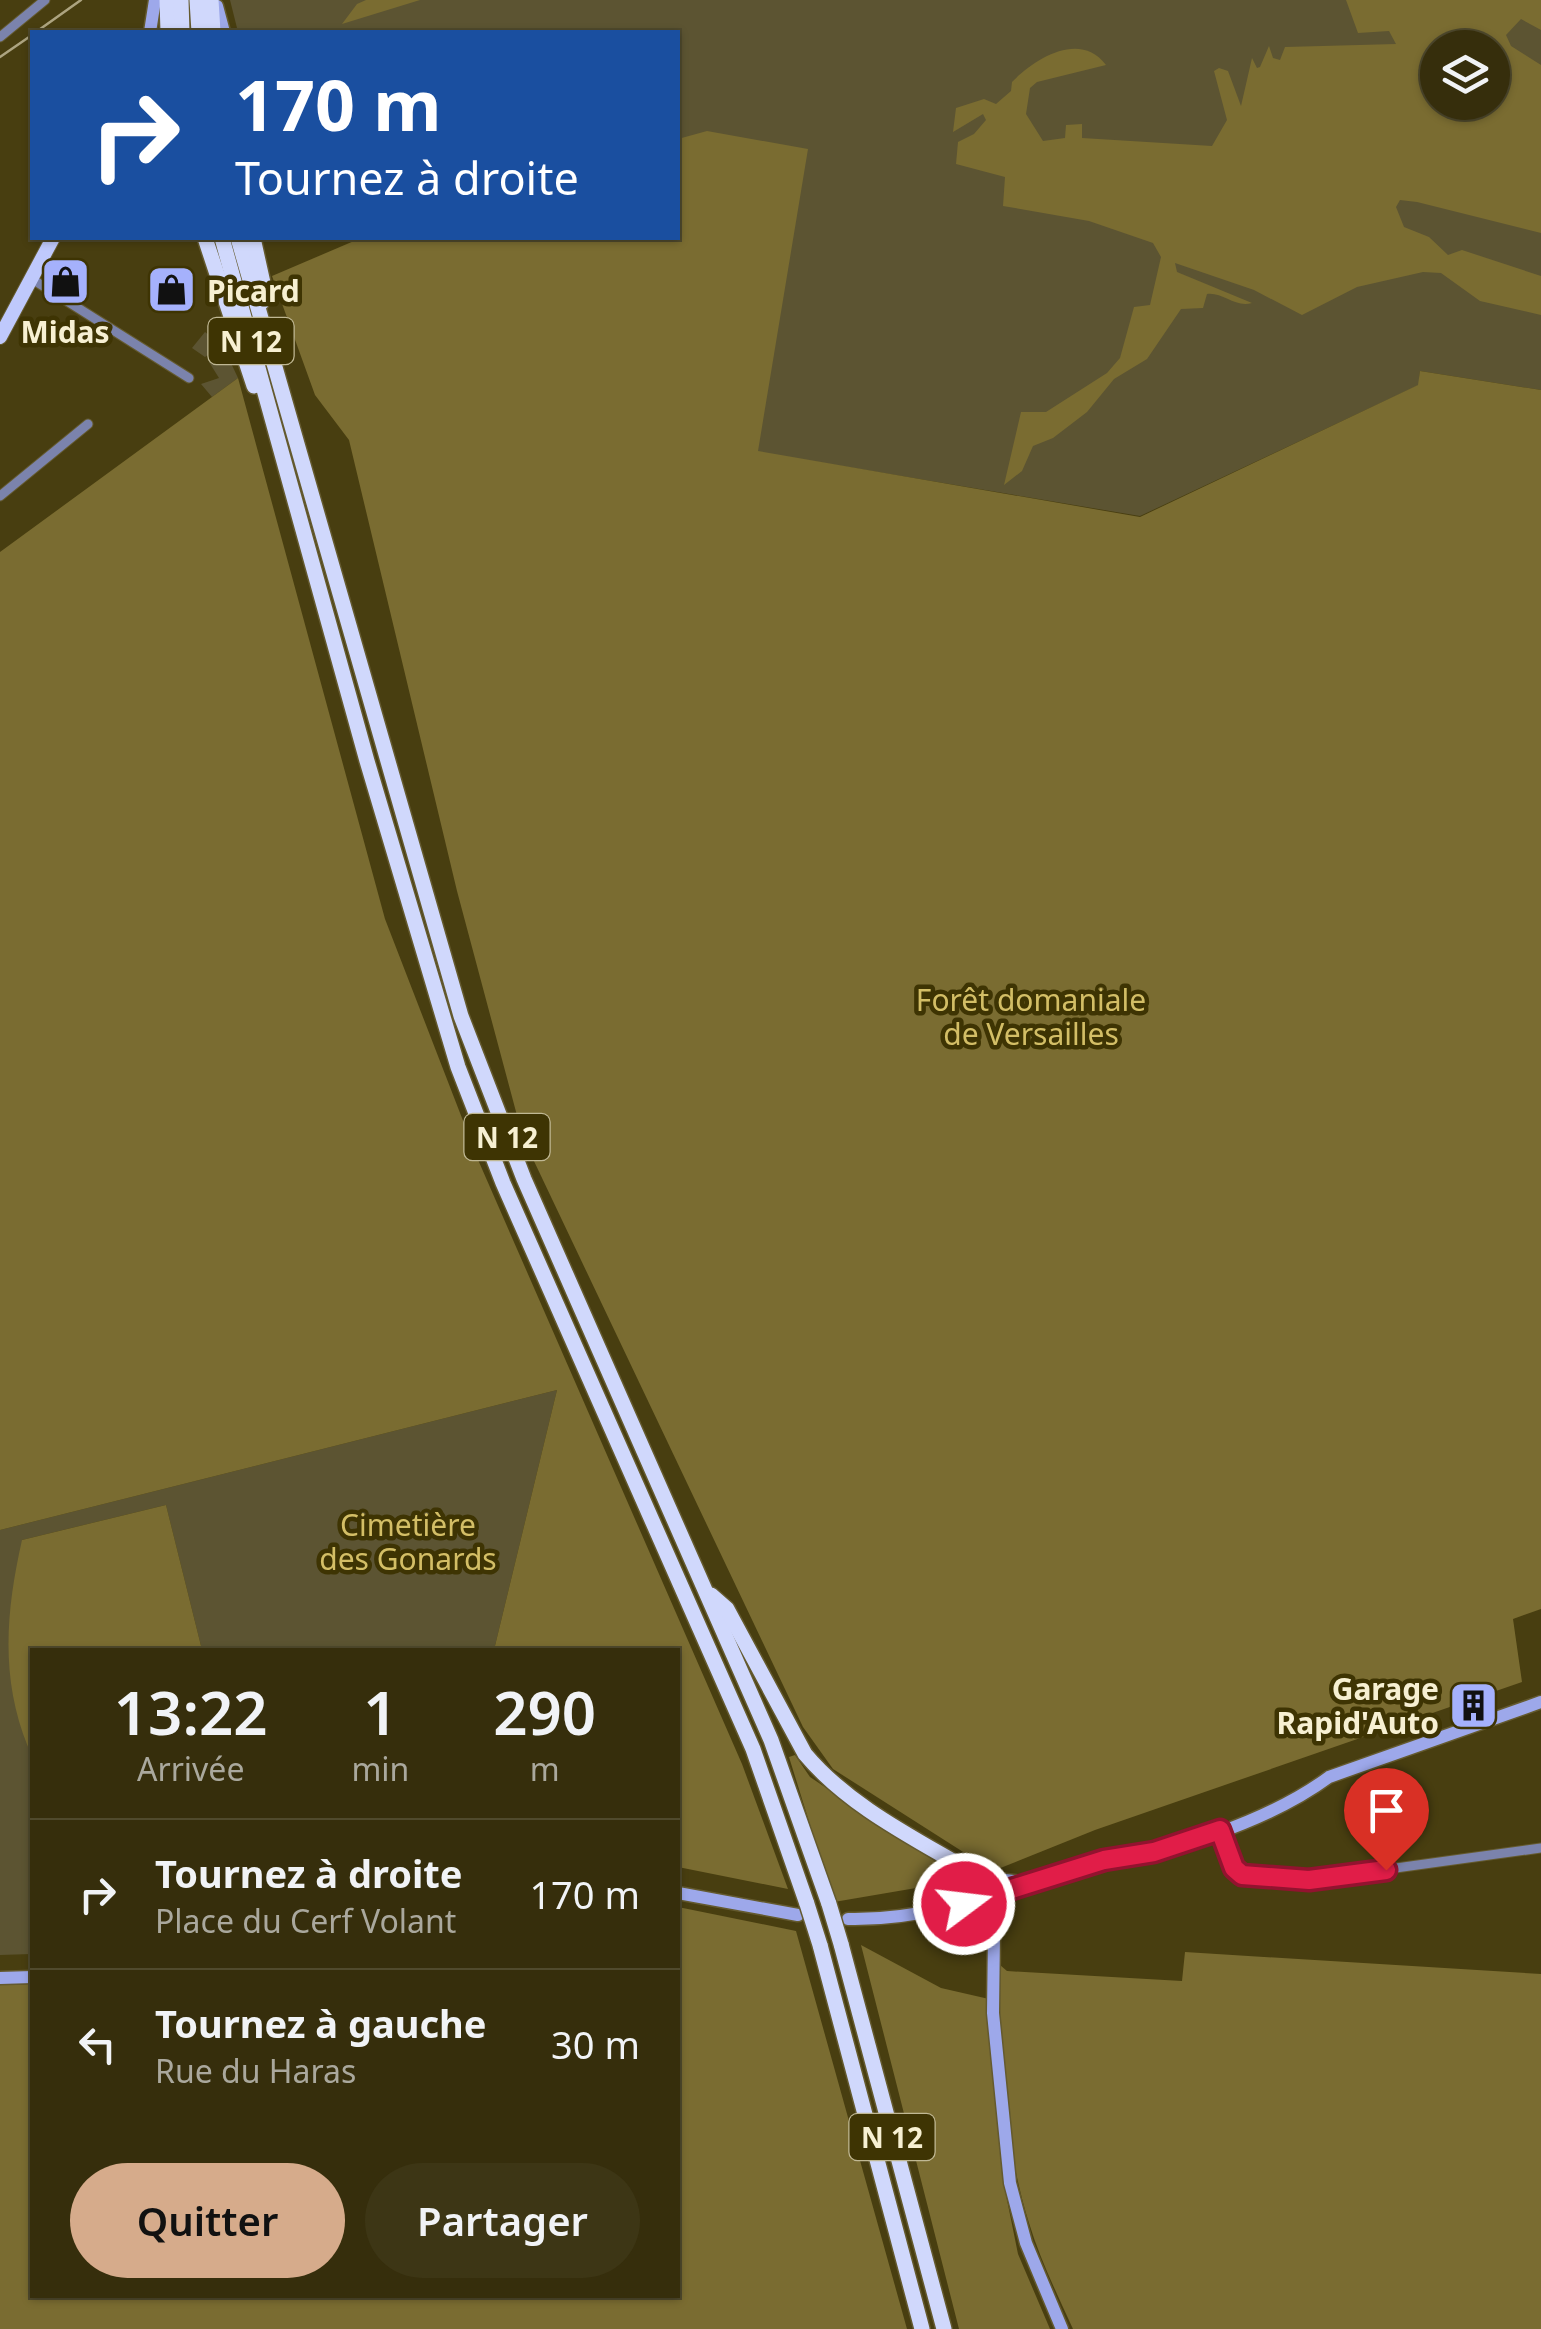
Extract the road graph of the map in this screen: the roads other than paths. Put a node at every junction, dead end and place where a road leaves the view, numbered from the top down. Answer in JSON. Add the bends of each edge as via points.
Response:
{"nodes":[{"id":1,"x":45,"y":0,"type":"edge"},
{"id":2,"x":155,"y":0,"type":"edge"},
{"id":3,"x":167,"y":0,"type":"edge"},
{"id":4,"x":181,"y":0,"type":"edge"},
{"id":5,"x":198,"y":0,"type":"edge"},
{"id":6,"x":214,"y":0,"type":"edge"},
{"id":7,"x":150,"y":30,"type":"edge"},
{"id":8,"x":168,"y":30,"type":"edge"},
{"id":9,"x":182,"y":30,"type":"edge"},
{"id":10,"x":199,"y":30,"type":"edge"},
{"id":11,"x":212,"y":30,"type":"edge"},
{"id":12,"x":223,"y":30,"type":"edge"},
{"id":13,"x":0,"y":37,"type":"edge"},
{"id":14,"x":206,"y":240,"type":"edge"},
{"id":15,"x":223,"y":240,"type":"edge"},
{"id":16,"x":239,"y":240,"type":"edge"},
{"id":17,"x":253,"y":240,"type":"edge"},
{"id":18,"x":52,"y":241,"type":"edge"},
{"id":19,"x":32,"y":279,"type":"junction"},
{"id":20,"x":260,"y":312,"type":"junction"},
{"id":21,"x":0,"y":337,"type":"edge"},
{"id":22,"x":189,"y":378,"type":"dead end"},
{"id":23,"x":88,"y":424,"type":"dead end"},
{"id":24,"x":279,"y":444,"type":"junction"},
{"id":25,"x":0,"y":496,"type":"edge"},
{"id":26,"x":705,"y":1588,"type":"junction"},
{"id":27,"x":1541,"y":1702,"type":"edge"},
{"id":28,"x":1220,"y":1830,"type":"junction"},
{"id":29,"x":1541,"y":1848,"type":"edge"},
{"id":30,"x":963,"y":1867,"type":"joint"},
{"id":31,"x":980,"y":1878,"type":"junction"},
{"id":32,"x":1034,"y":1884,"type":"junction"},
{"id":33,"x":680,"y":1893,"type":"edge"},
{"id":34,"x":988,"y":1898,"type":"junction"},
{"id":35,"x":802,"y":1910,"type":"junction"},
{"id":36,"x":848,"y":1919,"type":"dead end"},
{"id":37,"x":30,"y":1977,"type":"edge"},
{"id":38,"x":0,"y":1978,"type":"edge"},
{"id":39,"x":922,"y":2329,"type":"edge"},
{"id":40,"x":944,"y":2329,"type":"edge"},
{"id":41,"x":1062,"y":2329,"type":"edge"}],
"edges":[{"from":1,"to":13,"type":"street"},
{"from":2,"to":7,"type":"main road"},
{"from":3,"to":8,"type":"highway"},
{"from":4,"to":9,"type":"highway"},
{"from":5,"to":10,"type":"highway"},
{"from":6,"to":11,"type":"highway"},
{"from":6,"to":12,"type":"main road"},
{"from":14,"to":24,"type":"highway","via":[[265,424]]},
{"from":15,"to":24,"type":"highway","number":"N 12"},
{"from":16,"to":20,"type":"highway","number":"N 12"},
{"from":17,"to":20,"type":"highway","via":[[263,283]]},
{"from":18,"to":19,"type":"main road"},
{"from":19,"to":21,"type":"main road"},
{"from":19,"to":22,"type":"street"},
{"from":20,"to":26,"type":"highway","number":"N 12","via":[[462,1016],[517,1162]]},
{"from":23,"to":25,"type":"street"},
{"from":24,"to":35,"type":"highway","number":"N 12","via":[[458,1068],[753,1749]]},
{"from":26,"to":30,"type":"highway","via":[[726,1609],[821,1773]]},
{"from":26,"to":40,"type":"highway","number":"N 12","bridge":true,"via":[[771,1740],[829,1904]]},
{"from":27,"to":28,"type":"main road","via":[[1329,1777],[1300,1799]]},
{"from":28,"to":29,"type":"street","via":[[1242,1875],[1309,1880]]},
{"from":28,"to":32,"type":"main road"},
{"from":30,"to":31,"type":"main road"},
{"from":31,"to":32,"type":"main road"},
{"from":31,"to":34,"type":"main road"},
{"from":32,"to":34,"type":"main road"},
{"from":33,"to":35,"type":"main road"},
{"from":34,"to":36,"type":"main road"},
{"from":34,"to":41,"type":"main road","via":[[1010,2183],[1026,2243]]},
{"from":35,"to":39,"type":"highway","number":"N 12","bridge":true,"via":[[820,1944]]},
{"from":37,"to":38,"type":"main road"}]}
